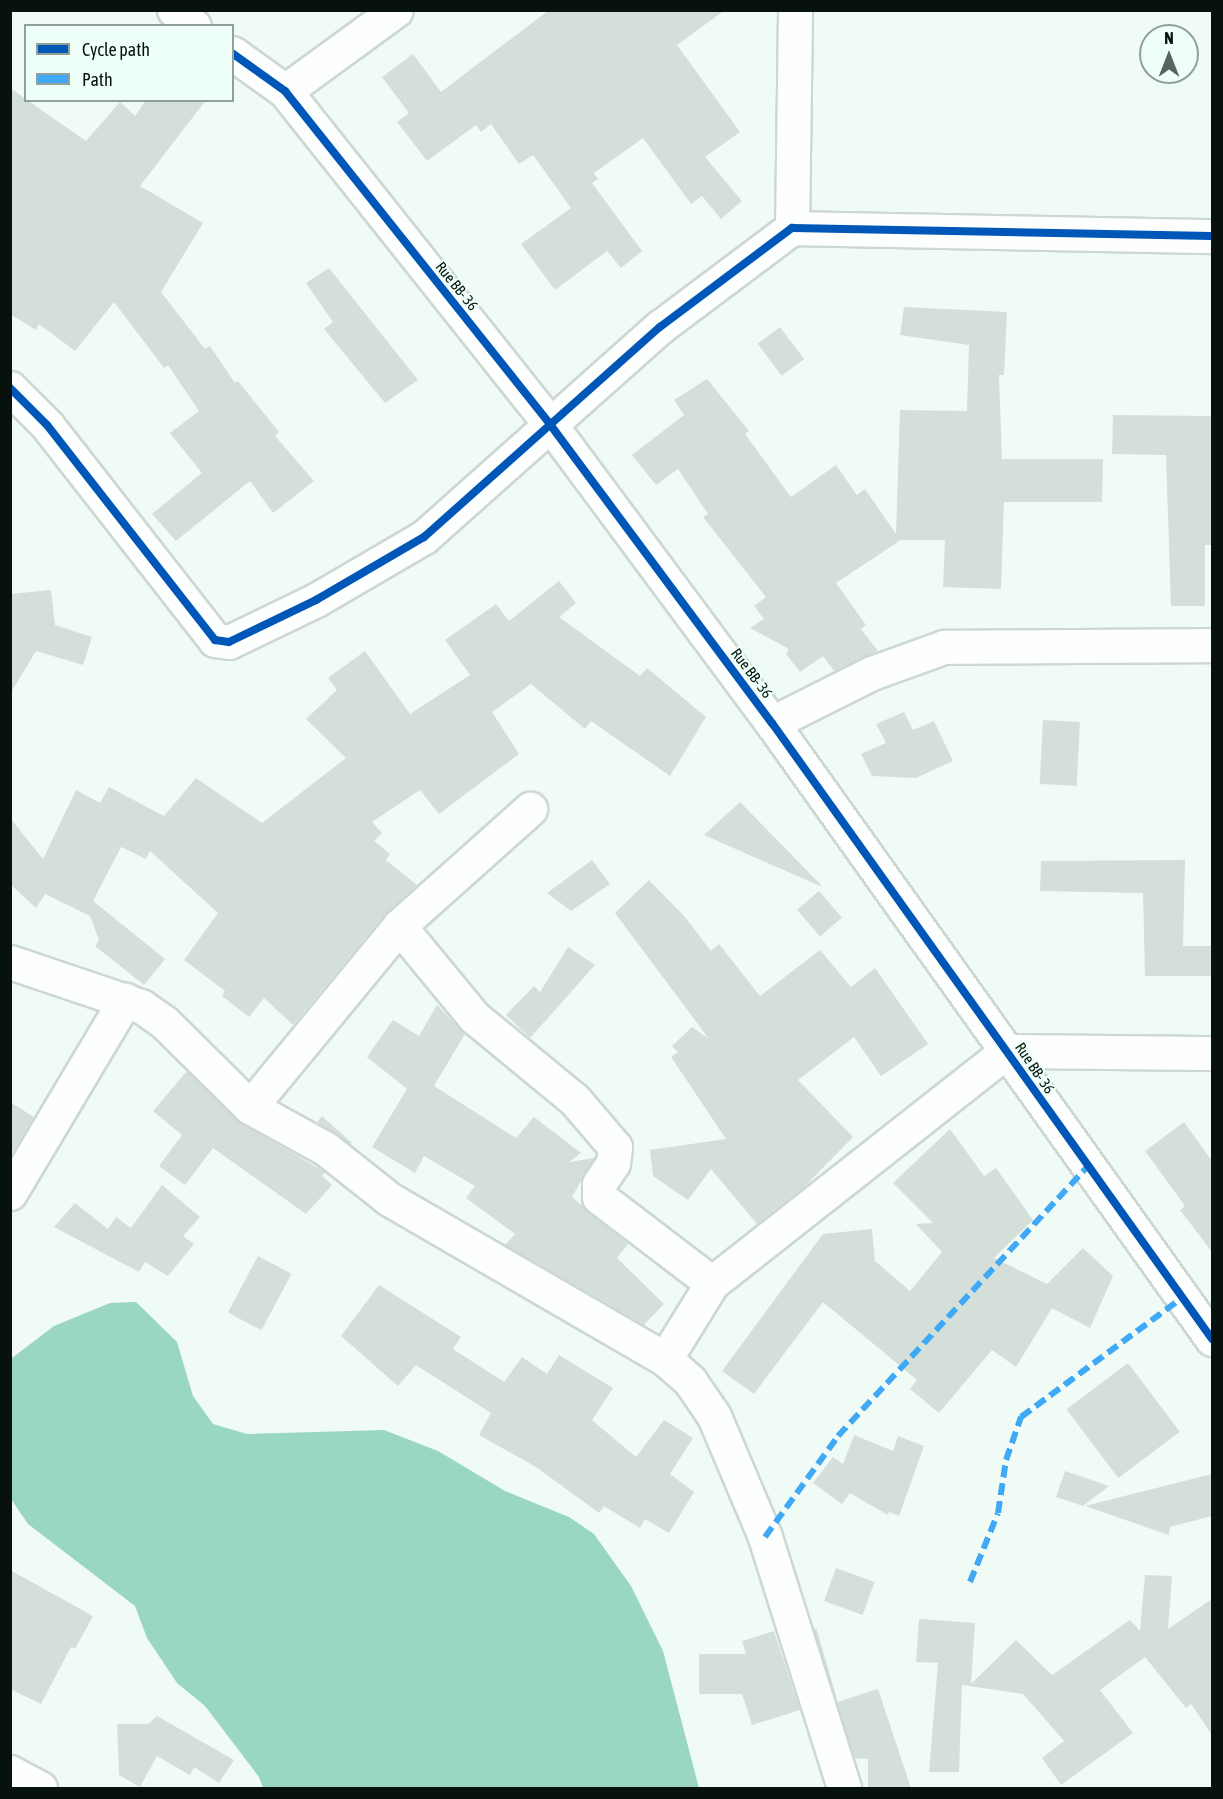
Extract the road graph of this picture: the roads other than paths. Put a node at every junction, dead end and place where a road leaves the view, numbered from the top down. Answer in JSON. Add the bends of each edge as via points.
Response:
{"nodes":[{"id":1,"x":174,"y":10,"type":"edge"},
{"id":2,"x":396,"y":10,"type":"edge"},
{"id":3,"x":795,"y":10,"type":"edge"},
{"id":4,"x":192,"y":24,"type":"edge"},
{"id":5,"x":234,"y":54,"type":"edge"},
{"id":6,"x":285,"y":91,"type":"junction"},
{"id":7,"x":792,"y":228,"type":"junction"},
{"id":8,"x":1212,"y":236,"type":"edge"},
{"id":9,"x":12,"y":391,"type":"edge"},
{"id":10,"x":549,"y":423,"type":"junction"},
{"id":11,"x":1212,"y":645,"type":"edge"},
{"id":12,"x":772,"y":723,"type":"junction"},
{"id":13,"x":530,"y":809,"type":"dead end"},
{"id":14,"x":399,"y":926,"type":"junction"},
{"id":15,"x":10,"y":962,"type":"edge"},
{"id":16,"x":125,"y":1000,"type":"junction"},
{"id":17,"x":1007,"y":1051,"type":"junction"},
{"id":18,"x":1212,"y":1053,"type":"edge"},
{"id":19,"x":250,"y":1107,"type":"junction"},
{"id":20,"x":10,"y":1193,"type":"edge"},
{"id":21,"x":712,"y":1283,"type":"junction"},
{"id":22,"x":1212,"y":1339,"type":"edge"},
{"id":23,"x":665,"y":1359,"type":"junction"},
{"id":24,"x":10,"y":1772,"type":"edge"},
{"id":25,"x":40,"y":1788,"type":"edge"},
{"id":26,"x":844,"y":1788,"type":"edge"}],
"edges":[{"from":1,"to":4,"type":"street"},
{"from":2,"to":6,"type":"street"},
{"from":3,"to":7,"type":"street"},
{"from":5,"to":6,"type":"street","name":"Rue BB- 36"},
{"from":6,"to":10,"type":"street","name":"Rue BB- 36"},
{"from":7,"to":8,"type":"street"},
{"from":7,"to":10,"type":"street","via":[[660,327]]},
{"from":9,"to":10,"type":"street","via":[[47,425],[215,640],[223,642],[237,640],[316,600],[424,537]]},
{"from":10,"to":12,"type":"street","name":"Rue BB- 36"},
{"from":11,"to":12,"type":"street","via":[[944,647],[872,673]]},
{"from":12,"to":17,"type":"street","name":"Rue BB- 36"},
{"from":13,"to":14,"type":"street"},
{"from":14,"to":19,"type":"street"},
{"from":14,"to":21,"type":"street","via":[[474,1017],[574,1099],[615,1147],[613,1163],[599,1184],[599,1197]]},
{"from":15,"to":16,"type":"street"},
{"from":16,"to":19,"type":"street","via":[[164,1022]]},
{"from":16,"to":20,"type":"street"},
{"from":17,"to":18,"type":"street"},
{"from":17,"to":21,"type":"street"},
{"from":17,"to":22,"type":"street","name":"Rue BB- 36"},
{"from":19,"to":23,"type":"street","via":[[326,1149],[389,1199]]},
{"from":21,"to":23,"type":"street"},
{"from":23,"to":26,"type":"street","via":[[704,1398],[765,1537]]},
{"from":24,"to":25,"type":"street"}]}
